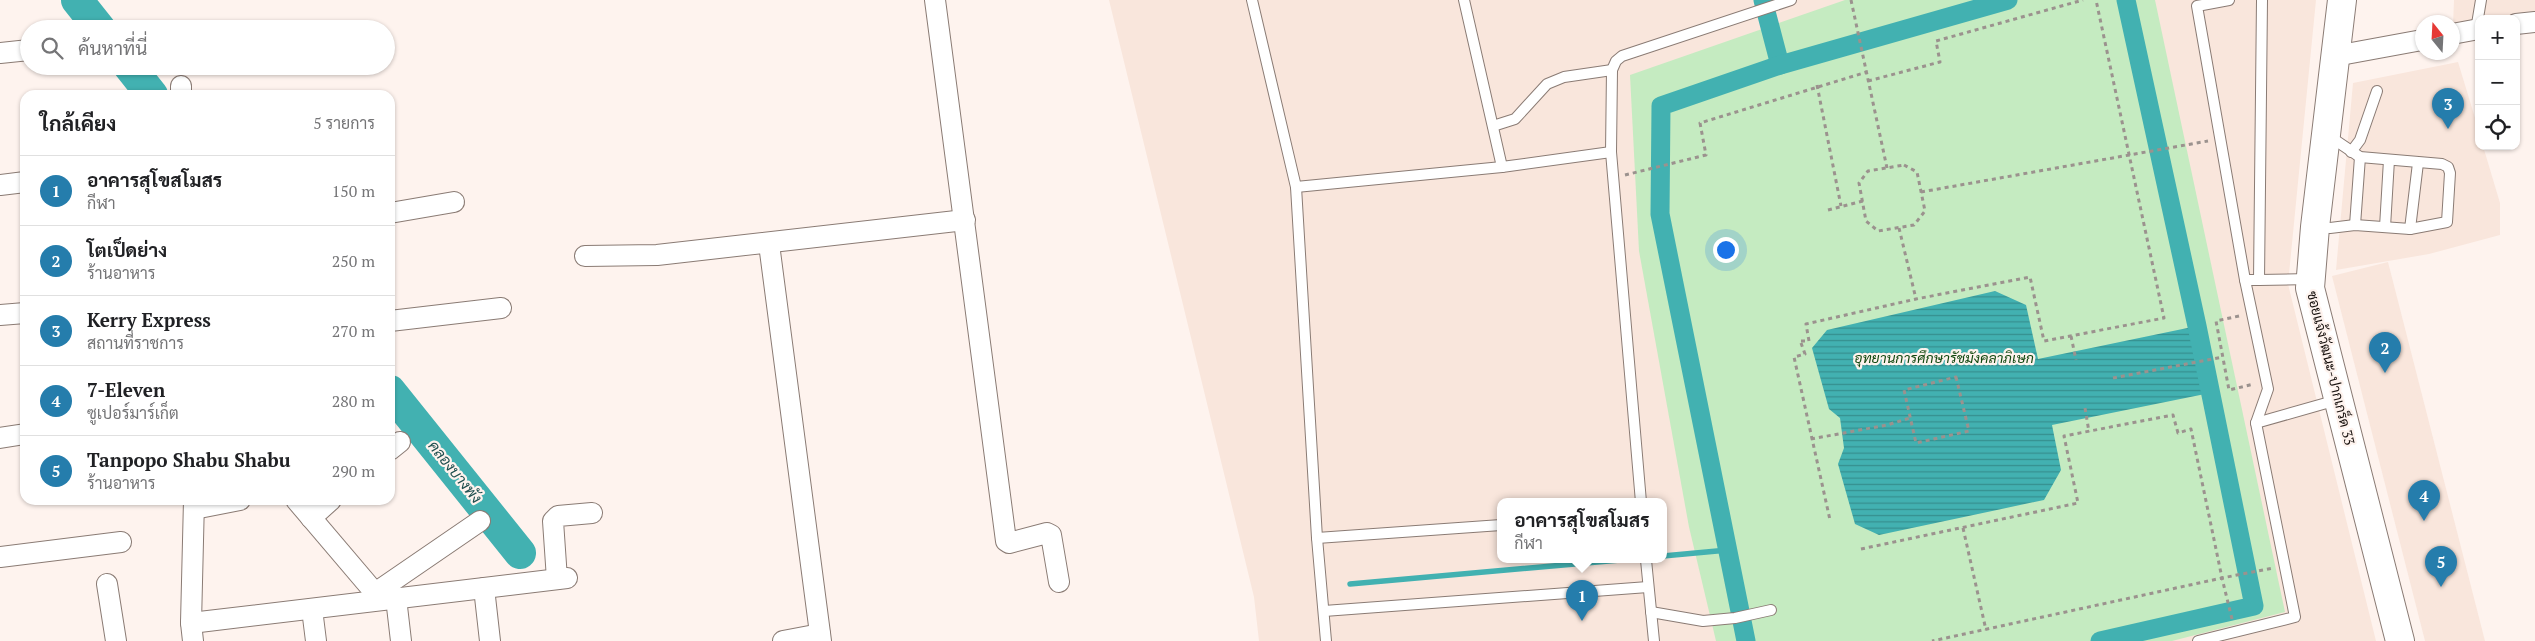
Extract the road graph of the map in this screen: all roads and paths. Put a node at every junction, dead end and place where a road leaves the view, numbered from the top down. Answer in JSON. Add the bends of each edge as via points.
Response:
{"nodes":[{"id":1,"x":935,"y":0,"type":"edge"},
{"id":2,"x":1252,"y":0,"type":"edge"},
{"id":3,"x":1464,"y":0,"type":"edge"},
{"id":4,"x":1851,"y":0,"type":"edge"},
{"id":5,"x":2083,"y":0,"type":"edge"},
{"id":6,"x":2096,"y":0,"type":"edge"},
{"id":7,"x":2229,"y":0,"type":"edge"},
{"id":8,"x":2262,"y":0,"type":"edge"},
{"id":9,"x":2342,"y":0,"type":"edge"},
{"id":10,"x":2480,"y":0,"type":"edge"},
{"id":11,"x":1788,"y":1,"type":"edge"},
{"id":12,"x":2478,"y":15,"type":"edge"},
{"id":13,"x":2535,"y":22,"type":"edge"},
{"id":14,"x":2520,"y":24,"type":"edge"},
{"id":15,"x":2475,"y":29,"type":"edge"},
{"id":16,"x":2460,"y":32,"type":"edge"},
{"id":17,"x":2415,"y":41,"type":"edge"},
{"id":18,"x":20,"y":51,"type":"edge"},
{"id":19,"x":0,"y":53,"type":"edge"},
{"id":20,"x":2335,"y":56,"type":"junction"},
{"id":21,"x":1612,"y":70,"type":"junction"},
{"id":22,"x":1866,"y":72,"type":"junction"},
{"id":23,"x":1868,"y":81,"type":"junction"},
{"id":24,"x":1816,"y":85,"type":"junction"},
{"id":25,"x":2377,"y":92,"type":"dead end"},
{"id":26,"x":1492,"y":126,"type":"junction"},
{"id":27,"x":2326,"y":134,"type":"junction"},
{"id":28,"x":2220,"y":138,"type":"junction"},
{"id":29,"x":1611,"y":152,"type":"junction"},
{"id":30,"x":2356,"y":155,"type":"junction"},
{"id":31,"x":2130,"y":156,"type":"junction"},
{"id":32,"x":2390,"y":160,"type":"junction"},
{"id":33,"x":2418,"y":163,"type":"junction"},
{"id":34,"x":1502,"y":167,"type":"junction"},
{"id":35,"x":1887,"y":168,"type":"junction"},
{"id":36,"x":1613,"y":178,"type":"junction"},
{"id":37,"x":20,"y":183,"type":"edge"},
{"id":38,"x":0,"y":185,"type":"edge"},
{"id":39,"x":1296,"y":187,"type":"junction"},
{"id":40,"x":1921,"y":192,"type":"junction"},
{"id":41,"x":1862,"y":201,"type":"junction"},
{"id":42,"x":454,"y":202,"type":"dead end"},
{"id":43,"x":1841,"y":206,"type":"junction"},
{"id":44,"x":1828,"y":210,"type":"dead end"},
{"id":45,"x":395,"y":212,"type":"edge"},
{"id":46,"x":965,"y":220,"type":"junction"},
{"id":47,"x":2355,"y":225,"type":"junction"},
{"id":48,"x":2315,"y":227,"type":"junction"},
{"id":49,"x":2385,"y":227,"type":"junction"},
{"id":50,"x":1899,"y":228,"type":"junction"},
{"id":51,"x":2410,"y":229,"type":"junction"},
{"id":52,"x":769,"y":244,"type":"junction"},
{"id":53,"x":584,"y":256,"type":"dead end"},
{"id":54,"x":2310,"y":279,"type":"junction"},
{"id":55,"x":2244,"y":280,"type":"junction"},
{"id":56,"x":2259,"y":280,"type":"junction"},
{"id":57,"x":1916,"y":299,"type":"junction"},
{"id":58,"x":501,"y":308,"type":"dead end"},
{"id":59,"x":20,"y":313,"type":"edge"},
{"id":60,"x":2251,"y":314,"type":"junction"},
{"id":61,"x":0,"y":315,"type":"edge"},
{"id":62,"x":395,"y":320,"type":"edge"},
{"id":63,"x":2072,"y":336,"type":"junction"},
{"id":64,"x":2223,"y":357,"type":"junction"},
{"id":65,"x":2076,"y":360,"type":"dead end"},
{"id":66,"x":2113,"y":378,"type":"dead end"},
{"id":67,"x":2266,"y":382,"type":"junction"},
{"id":68,"x":2339,"y":399,"type":"junction"},
{"id":69,"x":2085,"y":408,"type":"dead end"},
{"id":70,"x":1910,"y":418,"type":"junction"},
{"id":71,"x":2256,"y":423,"type":"junction"},
{"id":72,"x":2089,"y":432,"type":"junction"},
{"id":73,"x":20,"y":435,"type":"edge"},
{"id":74,"x":0,"y":438,"type":"edge"},
{"id":75,"x":1812,"y":439,"type":"junction"},
{"id":76,"x":1641,"y":498,"type":"edge"},
{"id":77,"x":194,"y":505,"type":"edge"},
{"id":78,"x":300,"y":505,"type":"edge"},
{"id":79,"x":326,"y":505,"type":"edge"},
{"id":80,"x":592,"y":513,"type":"dead end"},
{"id":81,"x":311,"y":518,"type":"junction"},
{"id":82,"x":1830,"y":520,"type":"dead end"},
{"id":83,"x":480,"y":521,"type":"dead end"},
{"id":84,"x":1497,"y":525,"type":"edge"},
{"id":85,"x":1963,"y":528,"type":"junction"},
{"id":86,"x":1317,"y":538,"type":"junction"},
{"id":87,"x":121,"y":542,"type":"dead end"},
{"id":88,"x":1861,"y":549,"type":"dead end"},
{"id":89,"x":0,"y":558,"type":"edge"},
{"id":90,"x":1646,"y":563,"type":"edge"},
{"id":91,"x":2268,"y":569,"type":"dead end"},
{"id":92,"x":2222,"y":578,"type":"junction"},
{"id":93,"x":1059,"y":582,"type":"dead end"},
{"id":94,"x":107,"y":584,"type":"dead end"},
{"id":95,"x":484,"y":588,"type":"junction"},
{"id":96,"x":1648,"y":588,"type":"junction"},
{"id":97,"x":384,"y":597,"type":"junction"},
{"id":98,"x":312,"y":609,"type":"junction"},
{"id":99,"x":1771,"y":610,"type":"dead end"},
{"id":100,"x":1324,"y":611,"type":"junction"},
{"id":101,"x":1651,"y":612,"type":"junction"},
{"id":102,"x":2234,"y":627,"type":"dead end"},
{"id":103,"x":1986,"y":630,"type":"junction"},
{"id":104,"x":192,"y":632,"type":"edge"},
{"id":105,"x":821,"y":638,"type":"edge"},
{"id":106,"x":116,"y":641,"type":"edge"},
{"id":107,"x":316,"y":641,"type":"edge"},
{"id":108,"x":401,"y":641,"type":"edge"},
{"id":109,"x":490,"y":641,"type":"edge"},
{"id":110,"x":783,"y":641,"type":"edge"},
{"id":111,"x":1326,"y":641,"type":"edge"},
{"id":112,"x":1654,"y":641,"type":"edge"},
{"id":113,"x":1932,"y":641,"type":"edge"},
{"id":114,"x":2198,"y":641,"type":"edge"},
{"id":115,"x":2400,"y":641,"type":"edge"}],
"edges":[{"from":1,"to":46,"type":"street"},
{"from":2,"to":39,"type":"lane"},
{"from":3,"to":26,"type":"lane"},
{"from":4,"to":22,"type":"path"},
{"from":5,"to":23,"type":"path","via":[[1936,41],[1940,62]]},
{"from":6,"to":31,"type":"path"},
{"from":7,"to":28,"type":"lane","via":[[2197,6]]},
{"from":8,"to":56,"type":"lane"},
{"from":9,"to":20,"type":"street","name":"ซอยแจ้งวัฒนะ-ปากเกร็ด 33"},
{"from":10,"to":12,"type":"lane"},
{"from":11,"to":21,"type":"lane","via":[[1622,56]]},
{"from":13,"to":14,"type":"street"},
{"from":15,"to":16,"type":"street"},
{"from":17,"to":20,"type":"street"},
{"from":18,"to":19,"type":"street"},
{"from":20,"to":27,"type":"street","name":"ซอยแจ้งวัฒนะ-ปากเกร็ด 33"},
{"from":21,"to":26,"type":"lane","via":[[1564,77],[1547,84],[1515,119]]},
{"from":21,"to":29,"type":"lane"},
{"from":22,"to":23,"type":"path"},
{"from":22,"to":24,"type":"path"},
{"from":23,"to":35,"type":"path"},
{"from":24,"to":36,"type":"path","via":[[1700,123],[1706,155]]},
{"from":24,"to":43,"type":"path"},
{"from":25,"to":30,"type":"lane"},
{"from":26,"to":34,"type":"lane"},
{"from":27,"to":30,"type":"lane"},
{"from":27,"to":48,"type":"street","name":"ซอยแจ้งวัฒนะ-ปากเกร็ด 33"},
{"from":28,"to":31,"type":"path"},
{"from":28,"to":55,"type":"lane"},
{"from":29,"to":34,"type":"lane"},
{"from":29,"to":36,"type":"lane"},
{"from":30,"to":32,"type":"lane"},
{"from":30,"to":47,"type":"lane"},
{"from":31,"to":40,"type":"path"},
{"from":31,"to":63,"type":"path","via":[[2164,318]]},
{"from":32,"to":33,"type":"lane"},
{"from":32,"to":49,"type":"lane"},
{"from":33,"to":51,"type":"lane"},
{"from":33,"to":51,"type":"lane","via":[[2448,167],[2448,222]]},
{"from":34,"to":39,"type":"lane"},
{"from":35,"to":40,"type":"path","via":[[1904,165],[1917,172]]},
{"from":35,"to":41,"type":"path","via":[[1868,171],[1859,183]]},
{"from":36,"to":76,"type":"lane"},
{"from":37,"to":38,"type":"street"},
{"from":39,"to":86,"type":"lane"},
{"from":40,"to":50,"type":"path","via":[[1925,211],[1914,225]]},
{"from":41,"to":43,"type":"path"},
{"from":41,"to":50,"type":"path","via":[[1866,221],[1878,231]]},
{"from":42,"to":45,"type":"street"},
{"from":43,"to":44,"type":"path"},
{"from":46,"to":52,"type":"street"},
{"from":46,"to":93,"type":"street","via":[[1006,541],[1051,535]]},
{"from":47,"to":48,"type":"lane"},
{"from":47,"to":49,"type":"lane"},
{"from":48,"to":54,"type":"street","name":"ซอยแจ้งวัฒนะ-ปากเกร็ด 33"},
{"from":49,"to":51,"type":"lane"},
{"from":50,"to":57,"type":"path"},
{"from":52,"to":53,"type":"street","via":[[657,255]]},
{"from":52,"to":105,"type":"street"},
{"from":54,"to":56,"type":"lane"},
{"from":54,"to":68,"type":"street","name":"ซอยแจ้งวัฒนะ-ปากเกร็ด 33"},
{"from":55,"to":56,"type":"lane"},
{"from":55,"to":60,"type":"lane"},
{"from":57,"to":63,"type":"path","via":[[2030,277],[2044,341]]},
{"from":57,"to":75,"type":"path","via":[[1806,324],[1809,341],[1801,342],[1805,354],[1794,357]]},
{"from":58,"to":62,"type":"street"},
{"from":59,"to":61,"type":"street"},
{"from":60,"to":64,"type":"path","via":[[2216,321]]},
{"from":60,"to":67,"type":"lane"},
{"from":63,"to":65,"type":"path"},
{"from":64,"to":66,"type":"path"},
{"from":64,"to":67,"type":"path","via":[[2229,390]]},
{"from":67,"to":71,"type":"lane","via":[[2268,390]]},
{"from":68,"to":71,"type":"lane"},
{"from":68,"to":115,"type":"street","name":"ซอยแจ้งวัฒนะ-ปากเกร็ด 33"},
{"from":69,"to":72,"type":"path"},
{"from":70,"to":70,"type":"path","via":[[1904,390],[1956,378],[1969,431],[1916,443]]},
{"from":70,"to":75,"type":"path"},
{"from":71,"to":114,"type":"lane","via":[[2295,617]]},
{"from":72,"to":85,"type":"path","via":[[2064,436],[2078,503]]},
{"from":72,"to":92,"type":"path","via":[[2173,415],[2178,433],[2191,429]]},
{"from":73,"to":74,"type":"street"},
{"from":75,"to":82,"type":"path"},
{"from":77,"to":104,"type":"street"},
{"from":78,"to":81,"type":"street"},
{"from":79,"to":81,"type":"street"},
{"from":80,"to":95,"type":"street","via":[[558,516],[553,521],[562,578]]},
{"from":81,"to":97,"type":"street"},
{"from":83,"to":97,"type":"street"},
{"from":84,"to":86,"type":"lane"},
{"from":85,"to":88,"type":"path"},
{"from":85,"to":103,"type":"path"},
{"from":86,"to":100,"type":"lane"},
{"from":87,"to":89,"type":"street"},
{"from":90,"to":96,"type":"lane"},
{"from":91,"to":92,"type":"path"},
{"from":92,"to":102,"type":"path"},
{"from":92,"to":103,"type":"path"},
{"from":94,"to":106,"type":"street"},
{"from":95,"to":97,"type":"street"},
{"from":95,"to":109,"type":"street"},
{"from":96,"to":100,"type":"lane"},
{"from":96,"to":101,"type":"lane"},
{"from":97,"to":98,"type":"street"},
{"from":97,"to":108,"type":"street"},
{"from":98,"to":104,"type":"street"},
{"from":98,"to":107,"type":"street"},
{"from":99,"to":101,"type":"lane","via":[[1703,621]]},
{"from":100,"to":111,"type":"lane"},
{"from":101,"to":112,"type":"lane"},
{"from":103,"to":113,"type":"path"},
{"from":105,"to":110,"type":"street"}]}
